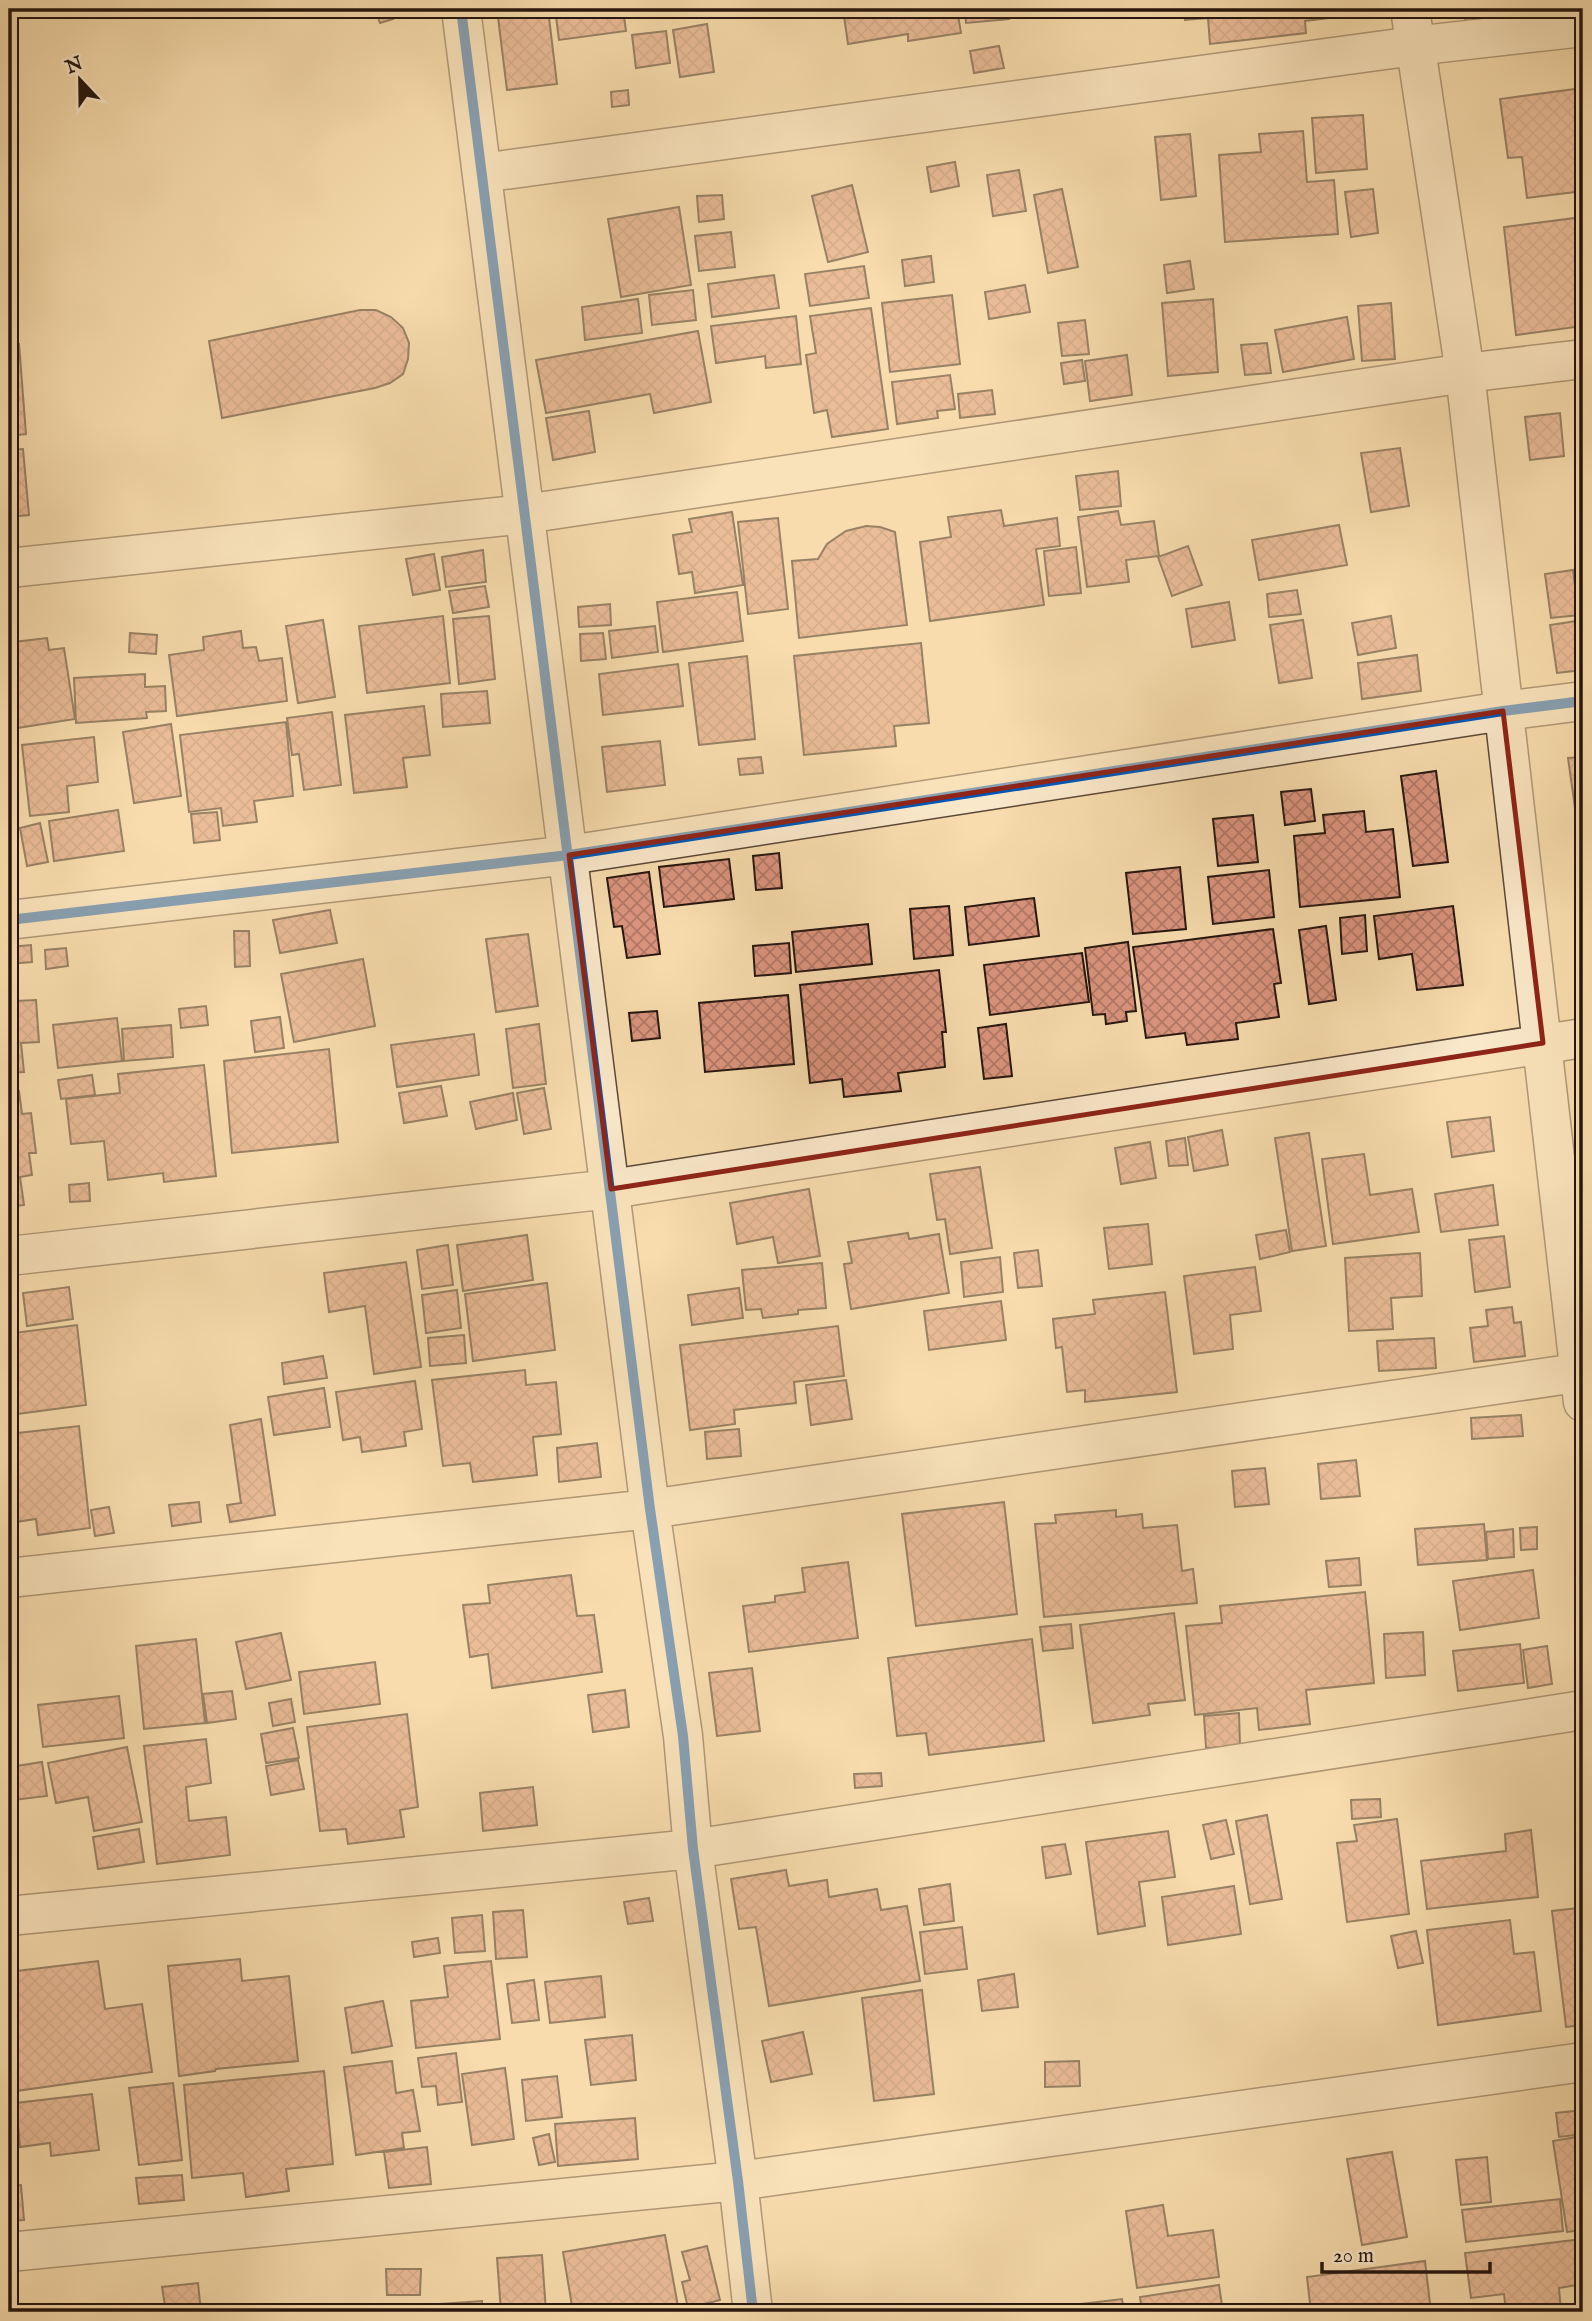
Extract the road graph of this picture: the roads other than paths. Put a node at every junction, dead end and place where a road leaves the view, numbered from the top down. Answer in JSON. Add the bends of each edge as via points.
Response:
{"nodes":[{"id":1,"x":461,"y":9,"type":"edge"},
{"id":2,"x":1410,"y":9,"type":"edge"},
{"id":3,"x":1583,"y":27,"type":"edge"},
{"id":4,"x":1415,"y":46,"type":"junction"},
{"id":5,"x":482,"y":173,"type":"junction"},
{"id":6,"x":1583,"y":359,"type":"edge"},
{"id":7,"x":1465,"y":373,"type":"junction"},
{"id":8,"x":525,"y":514,"type":"junction"},
{"id":9,"x":9,"y":568,"type":"edge"},
{"id":10,"x":1583,"y":701,"type":"edge"},
{"id":11,"x":1503,"y":711,"type":"junction"},
{"id":12,"x":569,"y":855,"type":"junction"},
{"id":13,"x":9,"y":920,"type":"edge"},
{"id":14,"x":1583,"y":1038,"type":"edge"},
{"id":15,"x":1543,"y":1043,"type":"junction"},
{"id":16,"x":611,"y":1189,"type":"junction"},
{"id":17,"x":9,"y":1256,"type":"edge"},
{"id":18,"x":1582,"y":1382,"type":"edge"},
{"id":19,"x":650,"y":1509,"type":"junction"},
{"id":20,"x":9,"y":1578,"type":"edge"},
{"id":21,"x":1583,"y":1710,"type":"edge"},
{"id":22,"x":693,"y":1849,"type":"junction"},
{"id":23,"x":9,"y":1916,"type":"edge"},
{"id":24,"x":1583,"y":2062,"type":"edge"},
{"id":25,"x":738,"y":2181,"type":"junction"},
{"id":26,"x":9,"y":2252,"type":"edge"},
{"id":27,"x":753,"y":2312,"type":"edge"}],
"edges":[{"from":1,"to":5,"type":"street"},
{"from":2,"to":4,"type":"street"},
{"from":3,"to":4,"type":"street"},
{"from":4,"to":5,"type":"street"},
{"from":4,"to":7,"type":"street"},
{"from":5,"to":8,"type":"street"},
{"from":6,"to":7,"type":"street"},
{"from":7,"to":8,"type":"street"},
{"from":7,"to":11,"type":"street"},
{"from":8,"to":9,"type":"street"},
{"from":8,"to":12,"type":"street"},
{"from":10,"to":11,"type":"street"},
{"from":11,"to":12,"type":"street"},
{"from":11,"to":15,"type":"street"},
{"from":12,"to":13,"type":"street"},
{"from":12,"to":16,"type":"street"},
{"from":14,"to":15,"type":"street"},
{"from":15,"to":16,"type":"street"},
{"from":15,"to":18,"type":"street"},
{"from":16,"to":17,"type":"street"},
{"from":16,"to":19,"type":"street"},
{"from":18,"to":19,"type":"street"},
{"from":19,"to":20,"type":"street"},
{"from":19,"to":22,"type":"street","via":[[683,1736]]},
{"from":21,"to":22,"type":"street"},
{"from":22,"to":23,"type":"street"},
{"from":22,"to":25,"type":"street"},
{"from":24,"to":25,"type":"street"},
{"from":25,"to":26,"type":"street"},
{"from":25,"to":27,"type":"street"}]}
